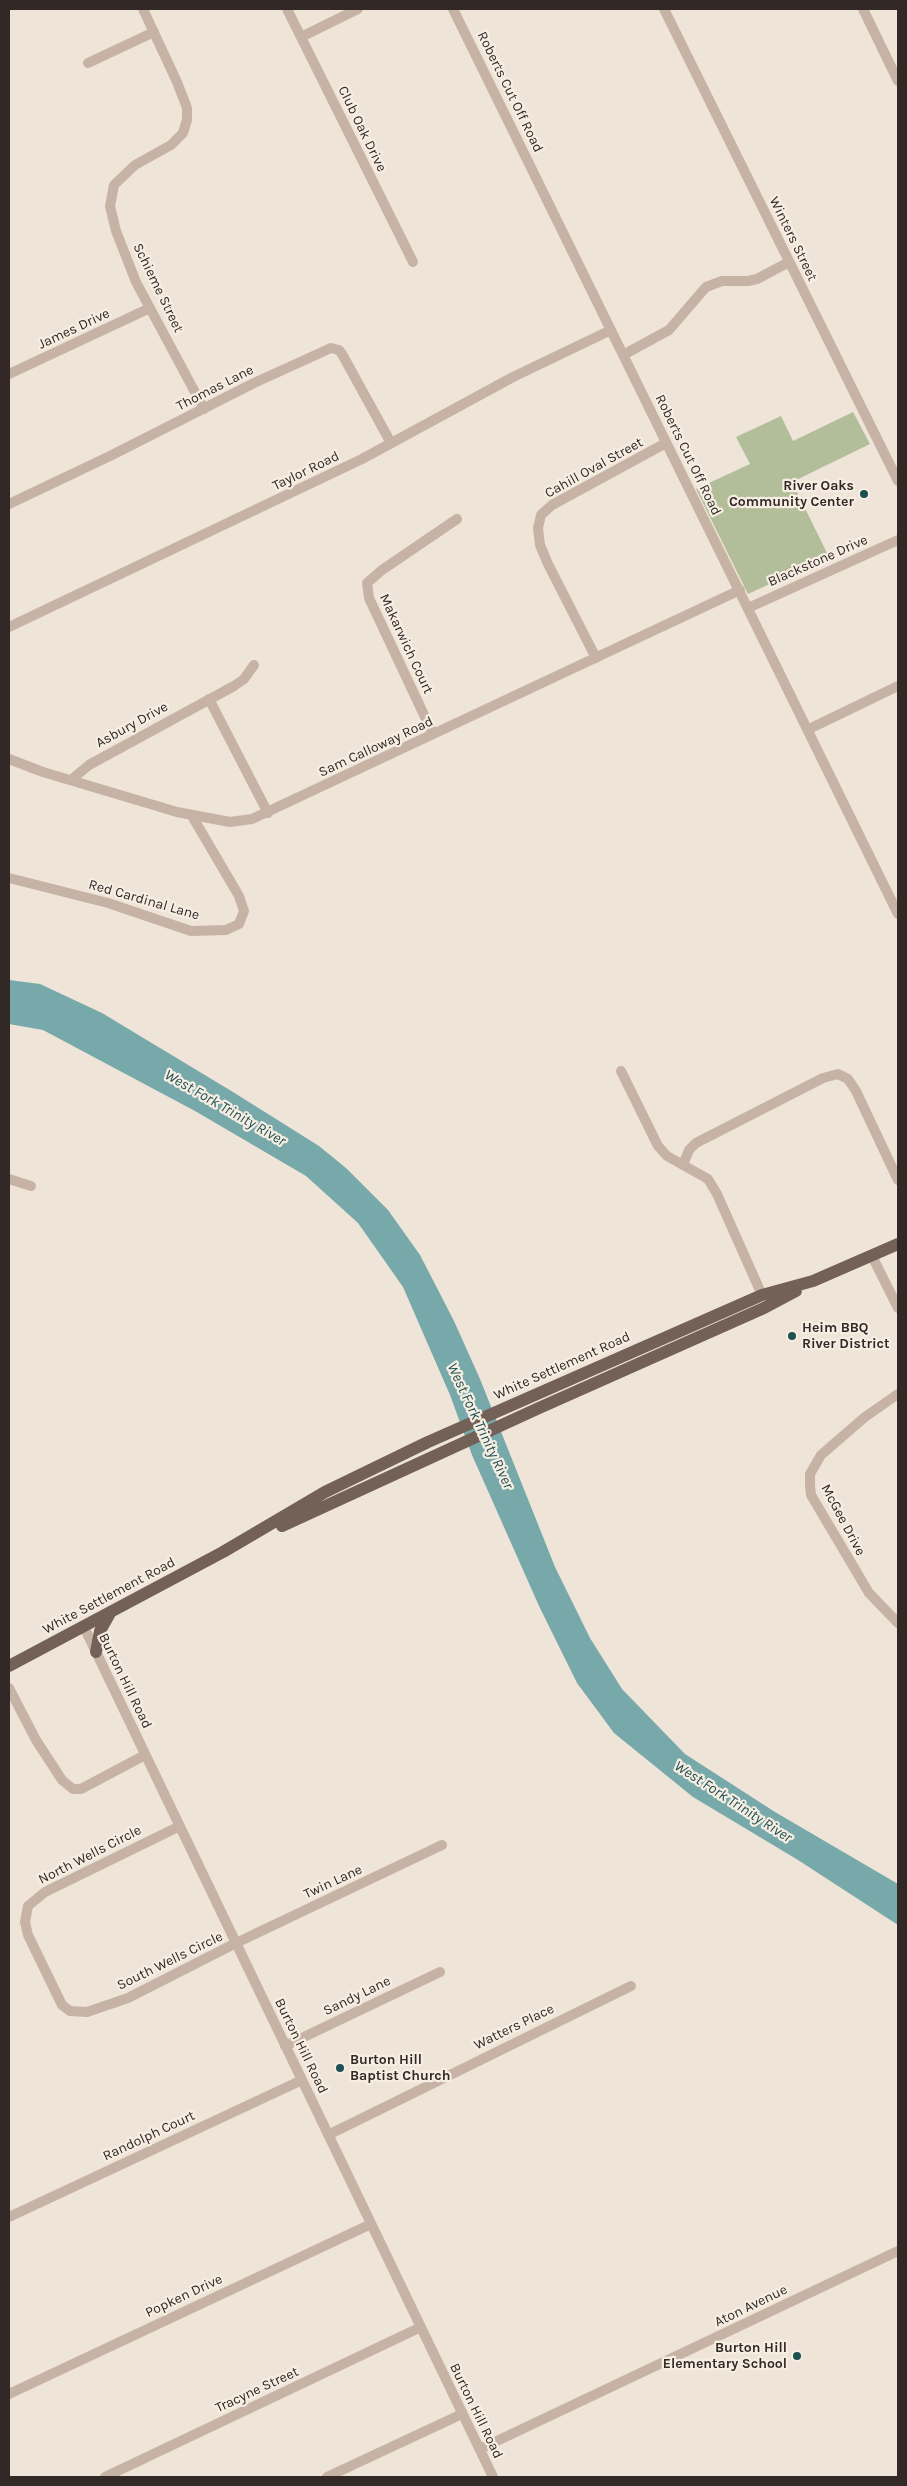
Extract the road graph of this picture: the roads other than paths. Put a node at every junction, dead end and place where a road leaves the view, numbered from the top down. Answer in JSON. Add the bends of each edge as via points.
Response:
{"nodes":[{"id":1,"x":143,"y":9,"type":"edge"},
{"id":2,"x":287,"y":9,"type":"edge"},
{"id":3,"x":358,"y":9,"type":"edge"},
{"id":4,"x":453,"y":9,"type":"edge"},
{"id":5,"x":664,"y":9,"type":"edge"},
{"id":6,"x":863,"y":9,"type":"edge"},
{"id":7,"x":154,"y":32,"type":"junction"},
{"id":8,"x":301,"y":37,"type":"junction"},
{"id":9,"x":88,"y":64,"type":"dead end"},
{"id":10,"x":898,"y":81,"type":"edge"},
{"id":11,"x":413,"y":262,"type":"dead end"},
{"id":12,"x":789,"y":262,"type":"junction"},
{"id":13,"x":150,"y":308,"type":"junction"},
{"id":14,"x":611,"y":330,"type":"junction"},
{"id":15,"x":623,"y":355,"type":"junction"},
{"id":16,"x":9,"y":374,"type":"edge"},
{"id":17,"x":204,"y":409,"type":"junction"},
{"id":18,"x":391,"y":443,"type":"junction"},
{"id":19,"x":666,"y":443,"type":"junction"},
{"id":20,"x":898,"y":481,"type":"edge"},
{"id":21,"x":9,"y":504,"type":"edge"},
{"id":22,"x":457,"y":519,"type":"dead end"},
{"id":23,"x":898,"y":540,"type":"edge"},
{"id":24,"x":740,"y":590,"type":"junction"},
{"id":25,"x":748,"y":608,"type":"junction"},
{"id":26,"x":9,"y":627,"type":"edge"},
{"id":27,"x":596,"y":658,"type":"junction"},
{"id":28,"x":254,"y":666,"type":"dead end"},
{"id":29,"x":898,"y":686,"type":"edge"},
{"id":30,"x":209,"y":699,"type":"junction"},
{"id":31,"x":809,"y":729,"type":"junction"},
{"id":32,"x":433,"y":734,"type":"junction"},
{"id":33,"x":9,"y":759,"type":"edge"},
{"id":34,"x":71,"y":780,"type":"junction"},
{"id":35,"x":268,"y":813,"type":"junction"},
{"id":36,"x":192,"y":816,"type":"junction"},
{"id":37,"x":9,"y":878,"type":"edge"},
{"id":38,"x":898,"y":914,"type":"edge"},
{"id":39,"x":621,"y":1071,"type":"dead end"},
{"id":40,"x":683,"y":1165,"type":"junction"},
{"id":41,"x":9,"y":1179,"type":"edge"},
{"id":42,"x":898,"y":1180,"type":"edge"},
{"id":43,"x":31,"y":1186,"type":"dead end"},
{"id":44,"x":898,"y":1244,"type":"edge"},
{"id":45,"x":872,"y":1256,"type":"junction"},
{"id":46,"x":813,"y":1281,"type":"junction"},
{"id":47,"x":762,"y":1295,"type":"junction"},
{"id":48,"x":898,"y":1308,"type":"edge"},
{"id":49,"x":736,"y":1314,"type":"junction"},
{"id":50,"x":898,"y":1394,"type":"edge"},
{"id":51,"x":223,"y":1552,"type":"junction"},
{"id":52,"x":110,"y":1612,"type":"junction"},
{"id":53,"x":898,"y":1623,"type":"edge"},
{"id":54,"x":84,"y":1626,"type":"junction"},
{"id":55,"x":96,"y":1652,"type":"junction"},
{"id":56,"x":9,"y":1666,"type":"edge"},
{"id":57,"x":9,"y":1688,"type":"edge"},
{"id":58,"x":145,"y":1755,"type":"junction"},
{"id":59,"x":180,"y":1826,"type":"junction"},
{"id":60,"x":442,"y":1845,"type":"dead end"},
{"id":61,"x":236,"y":1943,"type":"junction"},
{"id":62,"x":440,"y":1972,"type":"dead end"},
{"id":63,"x":631,"y":1986,"type":"dead end"},
{"id":64,"x":87,"y":2012,"type":"joint"},
{"id":65,"x":285,"y":2046,"type":"junction"},
{"id":66,"x":302,"y":2080,"type":"junction"},
{"id":67,"x":328,"y":2135,"type":"junction"},
{"id":68,"x":9,"y":2217,"type":"edge"},
{"id":69,"x":371,"y":2224,"type":"junction"},
{"id":70,"x":898,"y":2251,"type":"edge"},
{"id":71,"x":421,"y":2328,"type":"junction"},
{"id":72,"x":9,"y":2394,"type":"edge"},
{"id":73,"x":462,"y":2414,"type":"junction"},
{"id":74,"x":480,"y":2449,"type":"junction"},
{"id":75,"x":105,"y":2477,"type":"edge"},
{"id":76,"x":328,"y":2477,"type":"edge"},
{"id":77,"x":493,"y":2477,"type":"edge"}],
"edges":[{"from":1,"to":7,"type":"street","name":"Schieme Street"},
{"from":2,"to":8,"type":"street","name":"Club Oak Drive"},
{"from":3,"to":8,"type":"street"},
{"from":4,"to":14,"type":"street","name":"Roberts Cut Off Road"},
{"from":5,"to":12,"type":"street","name":"Winters Street"},
{"from":6,"to":10,"type":"street"},
{"from":7,"to":9,"type":"street"},
{"from":7,"to":13,"type":"street","name":"Schieme Street","via":[[187,108],[187,120],[183,133],[171,145],[135,165],[114,184],[110,206],[116,232]]},
{"from":8,"to":11,"type":"street","name":"Club Oak Drive"},
{"from":12,"to":15,"type":"street","via":[[757,279],[722,280],[706,287],[669,330]]},
{"from":12,"to":20,"type":"street","name":"Winters Street"},
{"from":13,"to":16,"type":"street","name":"James Drive"},
{"from":13,"to":17,"type":"street","name":"Schieme Street"},
{"from":14,"to":15,"type":"street","name":"Roberts Cut Off Road"},
{"from":14,"to":18,"type":"street","name":"Taylor Road","via":[[513,377]]},
{"from":15,"to":19,"type":"street","name":"Roberts Cut Off Road"},
{"from":17,"to":18,"type":"street","name":"Thomas Lane","via":[[335,348],[342,354]]},
{"from":17,"to":21,"type":"street","name":"Thomas Lane"},
{"from":18,"to":26,"type":"street","name":"Taylor Road"},
{"from":19,"to":24,"type":"street","name":"Roberts Cut Off Road"},
{"from":19,"to":27,"type":"street","name":"Cahill Oval Street","via":[[552,505],[541,515],[538,528],[540,544]]},
{"from":22,"to":32,"type":"street","name":"Makarwich Court","via":[[367,583],[369,598]]},
{"from":23,"to":25,"type":"street","name":"Blackstone Drive"},
{"from":24,"to":25,"type":"street","name":"Roberts Cut Off Road"},
{"from":24,"to":27,"type":"street","name":"Sam Calloway Road"},
{"from":25,"to":31,"type":"street","name":"Roberts Cut Off Road"},
{"from":27,"to":32,"type":"street","name":"Sam Calloway Road"},
{"from":28,"to":30,"type":"street","name":"Asbury Drive","via":[[244,679]]},
{"from":29,"to":31,"type":"street"},
{"from":30,"to":34,"type":"street","name":"Asbury Drive","via":[[89,765]]},
{"from":30,"to":35,"type":"street"},
{"from":31,"to":38,"type":"street","name":"Roberts Cut Off Road"},
{"from":32,"to":35,"type":"street","name":"Sam Calloway Road"},
{"from":33,"to":34,"type":"street","name":"Sam Calloway Road"},
{"from":34,"to":36,"type":"street","name":"Sam Calloway Road"},
{"from":35,"to":36,"type":"street","name":"Sam Calloway Road","via":[[230,822]]},
{"from":36,"to":37,"type":"street","name":"Red Cardinal Lane","via":[[239,896],[244,912],[239,924],[226,930],[191,931],[108,903]]},
{"from":39,"to":40,"type":"street","via":[[658,1146],[667,1156]]},
{"from":40,"to":42,"type":"street","via":[[696,1143],[823,1078],[838,1074],[848,1078],[856,1091]]},
{"from":40,"to":47,"type":"street","via":[[708,1179],[718,1194]]},
{"from":41,"to":43,"type":"street"},
{"from":44,"to":45,"type":"main road","name":"White Settlement Road"},
{"from":45,"to":46,"type":"main road","name":"White Settlement Road"},
{"from":45,"to":48,"type":"street"},
{"from":46,"to":47,"type":"main road","name":"White Settlement Road"},
{"from":46,"to":49,"type":"main road","name":"White Settlement Road","via":[[764,1308]]},
{"from":47,"to":49,"type":"main road","name":"White Settlement Road"},
{"from":49,"to":51,"type":"main road","name":"White Settlement Road","via":[[434,1457]]},
{"from":49,"to":51,"type":"main road","name":"White Settlement Road","via":[[534,1394],[428,1442],[325,1492]]},
{"from":50,"to":53,"type":"street","name":"McGee Drive","via":[[821,1455],[810,1474],[810,1486],[811,1495],[869,1593]]},
{"from":51,"to":52,"type":"main road","name":"White Settlement Road"},
{"from":52,"to":54,"type":"main road","name":"White Settlement Road"},
{"from":52,"to":55,"type":"main road","via":[[100,1632]]},
{"from":54,"to":55,"type":"street","name":"Burton Hill Road"},
{"from":54,"to":56,"type":"main road","name":"White Settlement Road"},
{"from":55,"to":58,"type":"street","name":"Burton Hill Road"},
{"from":57,"to":58,"type":"street","via":[[36,1740],[62,1780],[73,1789],[81,1789]]},
{"from":58,"to":59,"type":"street","name":"Burton Hill Road"},
{"from":59,"to":61,"type":"street","name":"Burton Hill Road"},
{"from":59,"to":64,"type":"street","name":"North Wells Circle","via":[[45,1892],[28,1906],[25,1922],[28,1935],[62,2005],[70,2011]]},
{"from":60,"to":61,"type":"street","name":"Twin Lane"},
{"from":61,"to":64,"type":"street","name":"South Wells Circle","via":[[128,1998]]},
{"from":61,"to":65,"type":"street","name":"Burton Hill Road"},
{"from":62,"to":65,"type":"street","name":"Sandy Lane"},
{"from":63,"to":67,"type":"street","name":"Watters Place"},
{"from":65,"to":66,"type":"street","name":"Burton Hill Road"},
{"from":66,"to":67,"type":"street","name":"Burton Hill Road"},
{"from":66,"to":68,"type":"street","name":"Randolph Court"},
{"from":67,"to":69,"type":"street","name":"Burton Hill Road"},
{"from":69,"to":71,"type":"street","name":"Burton Hill Road"},
{"from":69,"to":72,"type":"street","name":"Popken Drive"},
{"from":70,"to":74,"type":"street","name":"Aton Avenue"},
{"from":71,"to":73,"type":"street","name":"Burton Hill Road"},
{"from":71,"to":75,"type":"street","name":"Tracyne Street"},
{"from":73,"to":74,"type":"street","name":"Burton Hill Road"},
{"from":73,"to":76,"type":"street"},
{"from":74,"to":77,"type":"street","name":"Burton Hill Road"}]}
